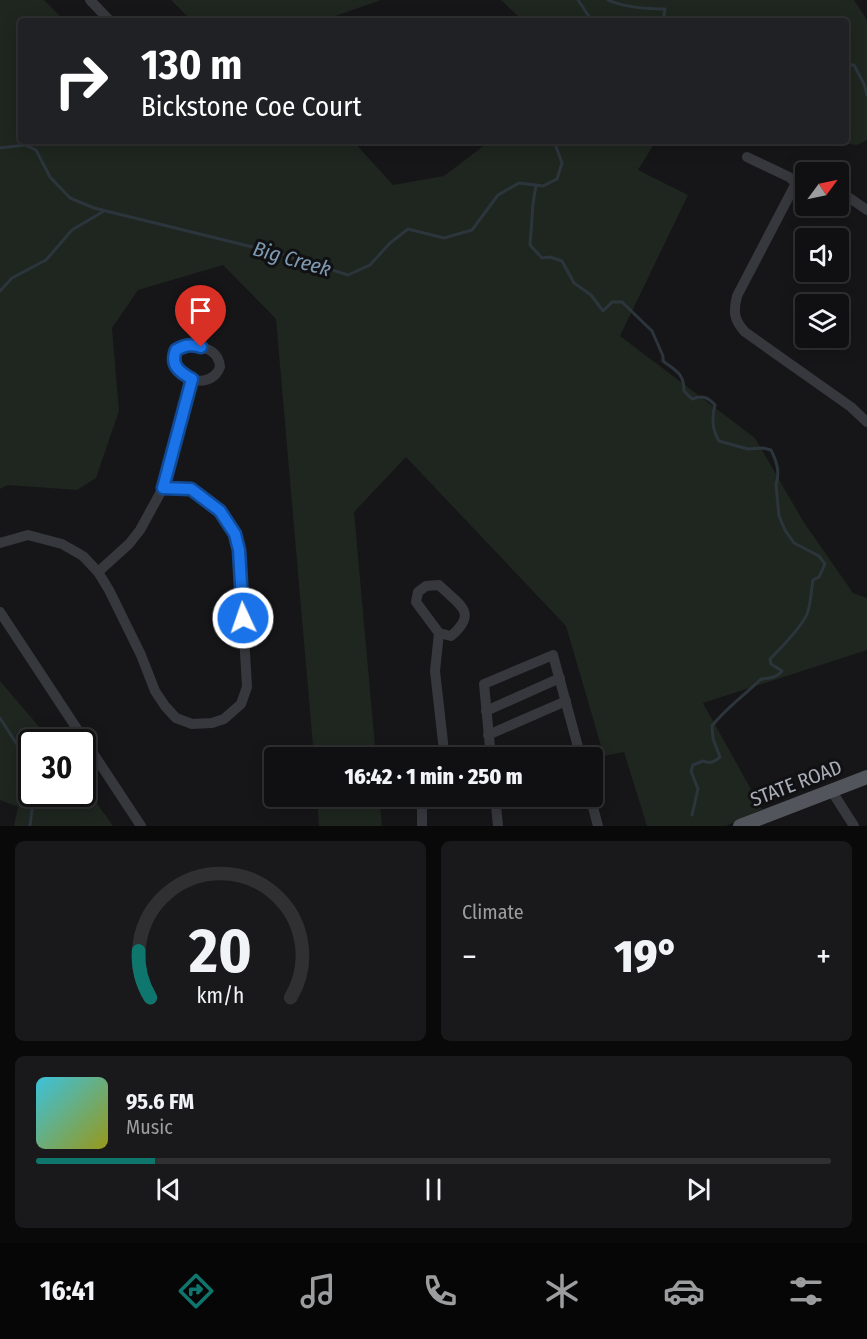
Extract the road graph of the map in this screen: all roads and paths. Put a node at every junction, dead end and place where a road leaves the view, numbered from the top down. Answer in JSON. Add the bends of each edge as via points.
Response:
{"nodes":[{"id":1,"x":90,"y":0,"type":"edge"},
{"id":2,"x":107,"y":18,"type":"edge"},
{"id":3,"x":747,"y":158,"type":"dead end"},
{"id":4,"x":795,"y":179,"type":"edge"},
{"id":5,"x":795,"y":192,"type":"edge"},
{"id":6,"x":849,"y":198,"type":"edge"},
{"id":7,"x":867,"y":210,"type":"edge"},
{"id":8,"x":192,"y":379,"type":"dead end"},
{"id":9,"x":867,"y":422,"type":"edge"},
{"id":10,"x":163,"y":488,"type":"junction"},
{"id":11,"x":0,"y":543,"type":"edge"},
{"id":12,"x":98,"y":572,"type":"junction"},
{"id":13,"x":0,"y":612,"type":"edge"},
{"id":14,"x":439,"y":633,"type":"junction"},
{"id":15,"x":560,"y":678,"type":"junction"},
{"id":16,"x":567,"y":704,"type":"junction"},
{"id":17,"x":486,"y":711,"type":"junction"},
{"id":18,"x":488,"y":735,"type":"junction"},
{"id":19,"x":444,"y":747,"type":"edge"},
{"id":20,"x":490,"y":747,"type":"edge"},
{"id":21,"x":578,"y":747,"type":"edge"},
{"id":22,"x":867,"y":777,"type":"edge"},
{"id":23,"x":831,"y":790,"type":"junction"},
{"id":24,"x":422,"y":807,"type":"edge"},
{"id":25,"x":496,"y":807,"type":"edge"},
{"id":26,"x":593,"y":807,"type":"edge"},
{"id":27,"x":141,"y":826,"type":"edge"},
{"id":28,"x":422,"y":826,"type":"edge"},
{"id":29,"x":498,"y":826,"type":"edge"},
{"id":30,"x":598,"y":826,"type":"edge"},
{"id":31,"x":740,"y":826,"type":"edge"},
{"id":32,"x":854,"y":826,"type":"edge"}],
"edges":[{"from":1,"to":2,"type":"street"},
{"from":3,"to":4,"type":"street"},
{"from":5,"to":9,"type":"street","via":[[737,296],[735,316],[745,332]]},
{"from":6,"to":7,"type":"street"},
{"from":8,"to":10,"type":"street"},
{"from":10,"to":12,"type":"street","via":[[140,530]]},
{"from":10,"to":12,"type":"street","via":[[191,489],[220,511],[235,534],[247,687],[241,704],[224,719],[212,723],[192,724],[176,718],[155,692],[141,655]]},
{"from":11,"to":12,"type":"street","via":[[28,535],[62,544],[83,556]]},
{"from":13,"to":27,"type":"street"},
{"from":14,"to":14,"type":"street","via":[[416,602],[418,592],[426,586],[439,585],[464,610],[466,619],[462,627],[451,636]]},
{"from":14,"to":19,"type":"street","via":[[435,671]]},
{"from":15,"to":16,"type":"street"},
{"from":15,"to":17,"type":"street"},
{"from":15,"to":17,"type":"street","via":[[553,655],[484,684]]},
{"from":16,"to":18,"type":"street"},
{"from":16,"to":21,"type":"street"},
{"from":17,"to":18,"type":"street"},
{"from":18,"to":20,"type":"street"},
{"from":22,"to":23,"type":"main road","name":"STATE ROAD"},
{"from":23,"to":31,"type":"main road","name":"STATE ROAD"},
{"from":23,"to":32,"type":"street"},
{"from":24,"to":28,"type":"street"},
{"from":25,"to":29,"type":"street"},
{"from":26,"to":30,"type":"street"}]}
